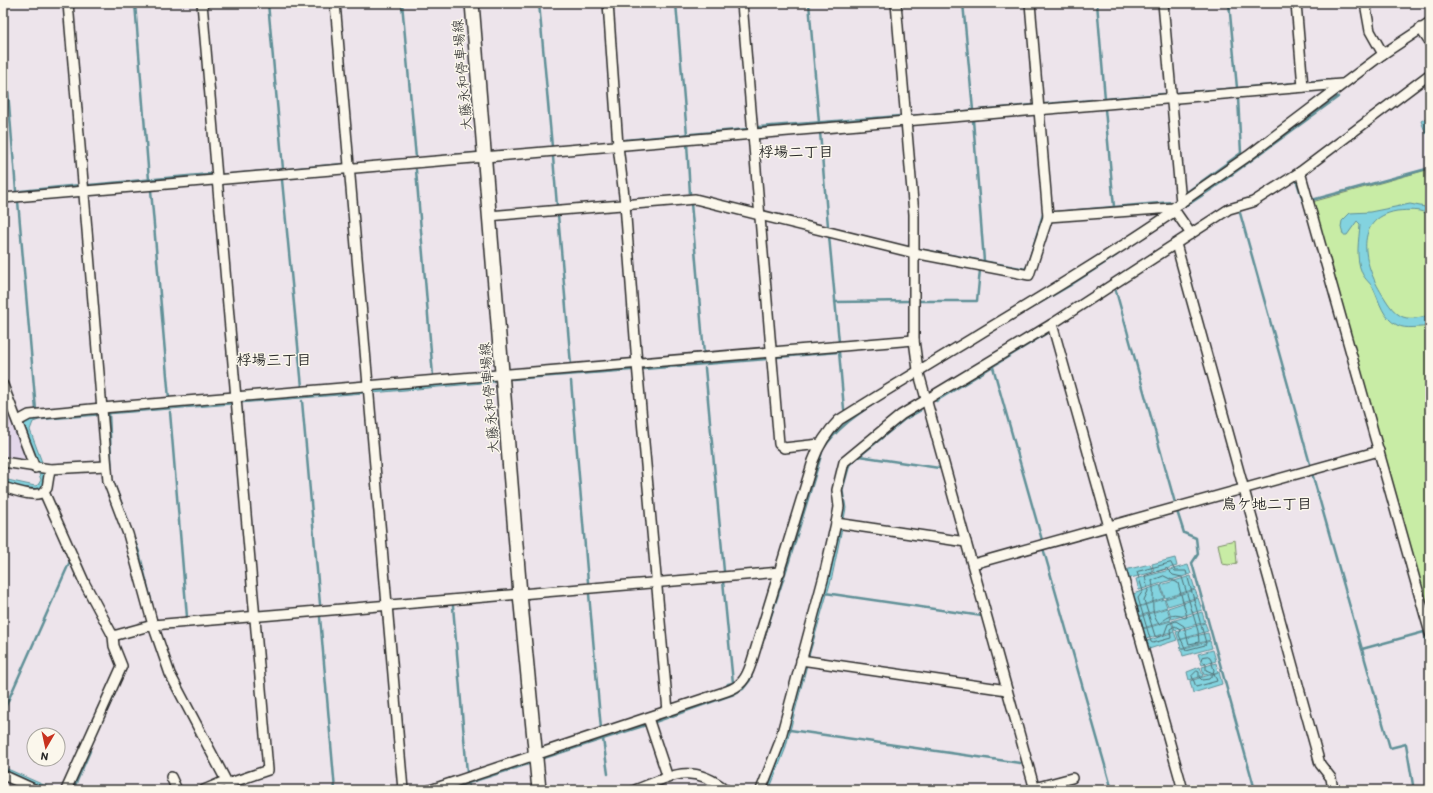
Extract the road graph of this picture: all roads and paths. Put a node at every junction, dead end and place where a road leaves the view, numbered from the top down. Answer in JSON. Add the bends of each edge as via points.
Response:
{"nodes":[{"id":1,"x":68,"y":3,"type":"edge"},
{"id":2,"x":202,"y":3,"type":"edge"},
{"id":3,"x":335,"y":3,"type":"edge"},
{"id":4,"x":472,"y":3,"type":"edge"},
{"id":5,"x":608,"y":3,"type":"edge"},
{"id":6,"x":742,"y":3,"type":"edge"},
{"id":7,"x":896,"y":3,"type":"edge"},
{"id":8,"x":1030,"y":3,"type":"edge"},
{"id":9,"x":1163,"y":3,"type":"edge"},
{"id":10,"x":1296,"y":3,"type":"edge"},
{"id":11,"x":1365,"y":3,"type":"edge"},
{"id":12,"x":1430,"y":23,"type":"edge"},
{"id":13,"x":1420,"y":28,"type":"junction"},
{"id":14,"x":1430,"y":43,"type":"edge"},
{"id":15,"x":1383,"y":54,"type":"junction"},
{"id":16,"x":1430,"y":74,"type":"edge"},
{"id":17,"x":1341,"y":84,"type":"junction"},
{"id":18,"x":1303,"y":87,"type":"junction"},
{"id":19,"x":1170,"y":99,"type":"junction"},
{"id":20,"x":1039,"y":109,"type":"junction"},
{"id":21,"x":906,"y":121,"type":"junction"},
{"id":22,"x":753,"y":133,"type":"junction"},
{"id":23,"x":618,"y":146,"type":"junction"},
{"id":24,"x":485,"y":157,"type":"junction"},
{"id":25,"x":350,"y":168,"type":"junction"},
{"id":26,"x":1300,"y":172,"type":"junction"},
{"id":27,"x":218,"y":180,"type":"junction"},
{"id":28,"x":83,"y":191,"type":"junction"},
{"id":29,"x":3,"y":198,"type":"edge"},
{"id":30,"x":1181,"y":203,"type":"junction"},
{"id":31,"x":625,"y":204,"type":"junction"},
{"id":32,"x":1174,"y":210,"type":"junction"},
{"id":33,"x":760,"y":214,"type":"junction"},
{"id":34,"x":489,"y":216,"type":"junction"},
{"id":35,"x":1048,"y":217,"type":"junction"},
{"id":36,"x":1191,"y":234,"type":"junction"},
{"id":37,"x":1176,"y":244,"type":"junction"},
{"id":38,"x":914,"y":253,"type":"junction"},
{"id":39,"x":1052,"y":324,"type":"junction"},
{"id":40,"x":914,"y":340,"type":"junction"},
{"id":41,"x":771,"y":352,"type":"junction"},
{"id":42,"x":637,"y":364,"type":"junction"},
{"id":43,"x":918,"y":370,"type":"junction"},
{"id":44,"x":503,"y":376,"type":"junction"},
{"id":45,"x":3,"y":385,"type":"edge"},
{"id":46,"x":367,"y":386,"type":"junction"},
{"id":47,"x":235,"y":397,"type":"junction"},
{"id":48,"x":927,"y":399,"type":"junction"},
{"id":49,"x":102,"y":408,"type":"junction"},
{"id":50,"x":18,"y":421,"type":"junction"},
{"id":51,"x":820,"y":444,"type":"junction"},
{"id":52,"x":1379,"y":451,"type":"junction"},
{"id":53,"x":3,"y":462,"type":"edge"},
{"id":54,"x":106,"y":466,"type":"junction"},
{"id":55,"x":42,"y":468,"type":"junction"},
{"id":56,"x":3,"y":487,"type":"edge"},
{"id":57,"x":1243,"y":488,"type":"junction"},
{"id":58,"x":44,"y":492,"type":"junction"},
{"id":59,"x":836,"y":523,"type":"junction"},
{"id":60,"x":1108,"y":526,"type":"junction"},
{"id":61,"x":966,"y":542,"type":"junction"},
{"id":62,"x":973,"y":564,"type":"junction"},
{"id":63,"x":780,"y":572,"type":"junction"},
{"id":64,"x":657,"y":582,"type":"junction"},
{"id":65,"x":520,"y":594,"type":"junction"},
{"id":66,"x":387,"y":605,"type":"junction"},
{"id":67,"x":255,"y":616,"type":"junction"},
{"id":68,"x":153,"y":625,"type":"junction"},
{"id":69,"x":1430,"y":632,"type":"edge"},
{"id":70,"x":113,"y":636,"type":"junction"},
{"id":71,"x":801,"y":660,"type":"junction"},
{"id":72,"x":1007,"y":690,"type":"junction"},
{"id":73,"x":668,"y":711,"type":"junction"},
{"id":74,"x":648,"y":718,"type":"junction"},
{"id":75,"x":536,"y":756,"type":"junction"},
{"id":76,"x":3,"y":775,"type":"edge"},
{"id":77,"x":171,"y":777,"type":"dead end"},
{"id":78,"x":668,"y":778,"type":"junction"},
{"id":79,"x":1072,"y":778,"type":"dead end"},
{"id":80,"x":228,"y":785,"type":"edge"},
{"id":81,"x":1035,"y":789,"type":"edge"},
{"id":82,"x":36,"y":790,"type":"edge"},
{"id":83,"x":66,"y":790,"type":"edge"},
{"id":84,"x":177,"y":790,"type":"edge"},
{"id":85,"x":204,"y":790,"type":"edge"},
{"id":86,"x":403,"y":790,"type":"edge"},
{"id":87,"x":430,"y":790,"type":"edge"},
{"id":88,"x":539,"y":790,"type":"edge"},
{"id":89,"x":636,"y":790,"type":"edge"},
{"id":90,"x":726,"y":790,"type":"edge"},
{"id":91,"x":761,"y":790,"type":"edge"},
{"id":92,"x":1183,"y":790,"type":"edge"},
{"id":93,"x":1333,"y":790,"type":"edge"}],
"edges":[{"from":1,"to":28,"type":"street"},
{"from":2,"to":27,"type":"street"},
{"from":3,"to":25,"type":"street"},
{"from":4,"to":24,"type":"main road","name":"大藤永和停車場線"},
{"from":5,"to":23,"type":"street"},
{"from":6,"to":22,"type":"street"},
{"from":7,"to":21,"type":"street"},
{"from":8,"to":20,"type":"street"},
{"from":9,"to":19,"type":"street"},
{"from":10,"to":18,"type":"street"},
{"from":11,"to":15,"type":"street","via":[[1370,31]]},
{"from":12,"to":13,"type":"street"},
{"from":13,"to":14,"type":"street"},
{"from":13,"to":15,"type":"street"},
{"from":15,"to":17,"type":"street"},
{"from":16,"to":26,"type":"street"},
{"from":17,"to":18,"type":"street"},
{"from":17,"to":30,"type":"street","via":[[1248,156]]},
{"from":18,"to":19,"type":"street"},
{"from":19,"to":20,"type":"street"},
{"from":19,"to":30,"type":"street"},
{"from":20,"to":21,"type":"street"},
{"from":20,"to":35,"type":"street"},
{"from":21,"to":22,"type":"street"},
{"from":21,"to":38,"type":"street","via":[[914,214]]},
{"from":22,"to":23,"type":"street"},
{"from":22,"to":33,"type":"street"},
{"from":23,"to":24,"type":"street"},
{"from":23,"to":31,"type":"street"},
{"from":24,"to":25,"type":"street"},
{"from":24,"to":34,"type":"main road","name":"大藤永和停車場線"},
{"from":25,"to":27,"type":"street"},
{"from":25,"to":46,"type":"street"},
{"from":26,"to":36,"type":"street","via":[[1253,202],[1229,209]]},
{"from":26,"to":52,"type":"street"},
{"from":27,"to":28,"type":"street"},
{"from":27,"to":47,"type":"street"},
{"from":28,"to":29,"type":"street"},
{"from":28,"to":49,"type":"street"},
{"from":30,"to":32,"type":"street"},
{"from":31,"to":33,"type":"street","via":[[695,199]]},
{"from":31,"to":34,"type":"street"},
{"from":31,"to":42,"type":"street"},
{"from":32,"to":35,"type":"street"},
{"from":32,"to":36,"type":"street"},
{"from":32,"to":43,"type":"street","via":[[1062,285]]},
{"from":33,"to":38,"type":"street"},
{"from":33,"to":41,"type":"street"},
{"from":34,"to":44,"type":"main road","name":"大藤永和停車場線"},
{"from":35,"to":38,"type":"street","via":[[1029,275]]},
{"from":36,"to":37,"type":"street"},
{"from":37,"to":39,"type":"street"},
{"from":37,"to":57,"type":"street"},
{"from":38,"to":40,"type":"street"},
{"from":39,"to":48,"type":"street"},
{"from":39,"to":60,"type":"street"},
{"from":40,"to":41,"type":"street"},
{"from":40,"to":43,"type":"street"},
{"from":41,"to":42,"type":"street"},
{"from":41,"to":51,"type":"street","via":[[779,444],[784,448]]},
{"from":42,"to":44,"type":"street"},
{"from":42,"to":64,"type":"street"},
{"from":43,"to":48,"type":"street"},
{"from":43,"to":51,"type":"street","via":[[839,420]]},
{"from":44,"to":46,"type":"street"},
{"from":44,"to":65,"type":"main road","name":"大藤永和停車場線"},
{"from":45,"to":50,"type":"street"},
{"from":46,"to":47,"type":"street"},
{"from":46,"to":66,"type":"street"},
{"from":47,"to":49,"type":"street"},
{"from":47,"to":67,"type":"street"},
{"from":48,"to":59,"type":"street","via":[[901,415],[844,462],[837,490],[839,507]]},
{"from":48,"to":61,"type":"street"},
{"from":49,"to":50,"type":"street","via":[[29,415]]},
{"from":49,"to":54,"type":"street"},
{"from":50,"to":55,"type":"street"},
{"from":51,"to":63,"type":"street"},
{"from":52,"to":57,"type":"street"},
{"from":52,"to":69,"type":"street"},
{"from":53,"to":55,"type":"street"},
{"from":54,"to":55,"type":"street"},
{"from":54,"to":68,"type":"street","via":[[108,481],[131,542]]},
{"from":55,"to":58,"type":"street","via":[[47,488]]},
{"from":56,"to":58,"type":"street","via":[[34,494]]},
{"from":57,"to":60,"type":"street"},
{"from":57,"to":93,"type":"street","via":[[1320,764],[1331,778]]},
{"from":58,"to":70,"type":"street"},
{"from":59,"to":61,"type":"street"},
{"from":59,"to":71,"type":"street"},
{"from":60,"to":62,"type":"street"},
{"from":60,"to":92,"type":"street"},
{"from":61,"to":62,"type":"street"},
{"from":62,"to":72,"type":"street"},
{"from":63,"to":64,"type":"street"},
{"from":63,"to":73,"type":"street","via":[[751,664],[741,684]]},
{"from":64,"to":65,"type":"street"},
{"from":64,"to":73,"type":"street"},
{"from":65,"to":66,"type":"street"},
{"from":65,"to":75,"type":"main road","name":"大藤永和停車場線"},
{"from":66,"to":67,"type":"street"},
{"from":66,"to":86,"type":"street"},
{"from":67,"to":68,"type":"street"},
{"from":67,"to":80,"type":"street","via":[[268,770]]},
{"from":68,"to":70,"type":"street"},
{"from":68,"to":80,"type":"street","via":[[170,674]]},
{"from":70,"to":83,"type":"street","via":[[122,666]]},
{"from":71,"to":72,"type":"street"},
{"from":71,"to":91,"type":"street","via":[[779,744]]},
{"from":72,"to":81,"type":"street"},
{"from":73,"to":74,"type":"street"},
{"from":74,"to":75,"type":"street"},
{"from":74,"to":78,"type":"street"},
{"from":75,"to":87,"type":"street"},
{"from":75,"to":88,"type":"main road","name":"大藤永和停車場線"},
{"from":76,"to":82,"type":"street"},
{"from":77,"to":84,"type":"street"},
{"from":78,"to":89,"type":"street"},
{"from":78,"to":90,"type":"street","via":[[687,773],[699,775],[710,778]]},
{"from":79,"to":81,"type":"street"},
{"from":80,"to":85,"type":"street"}]}
